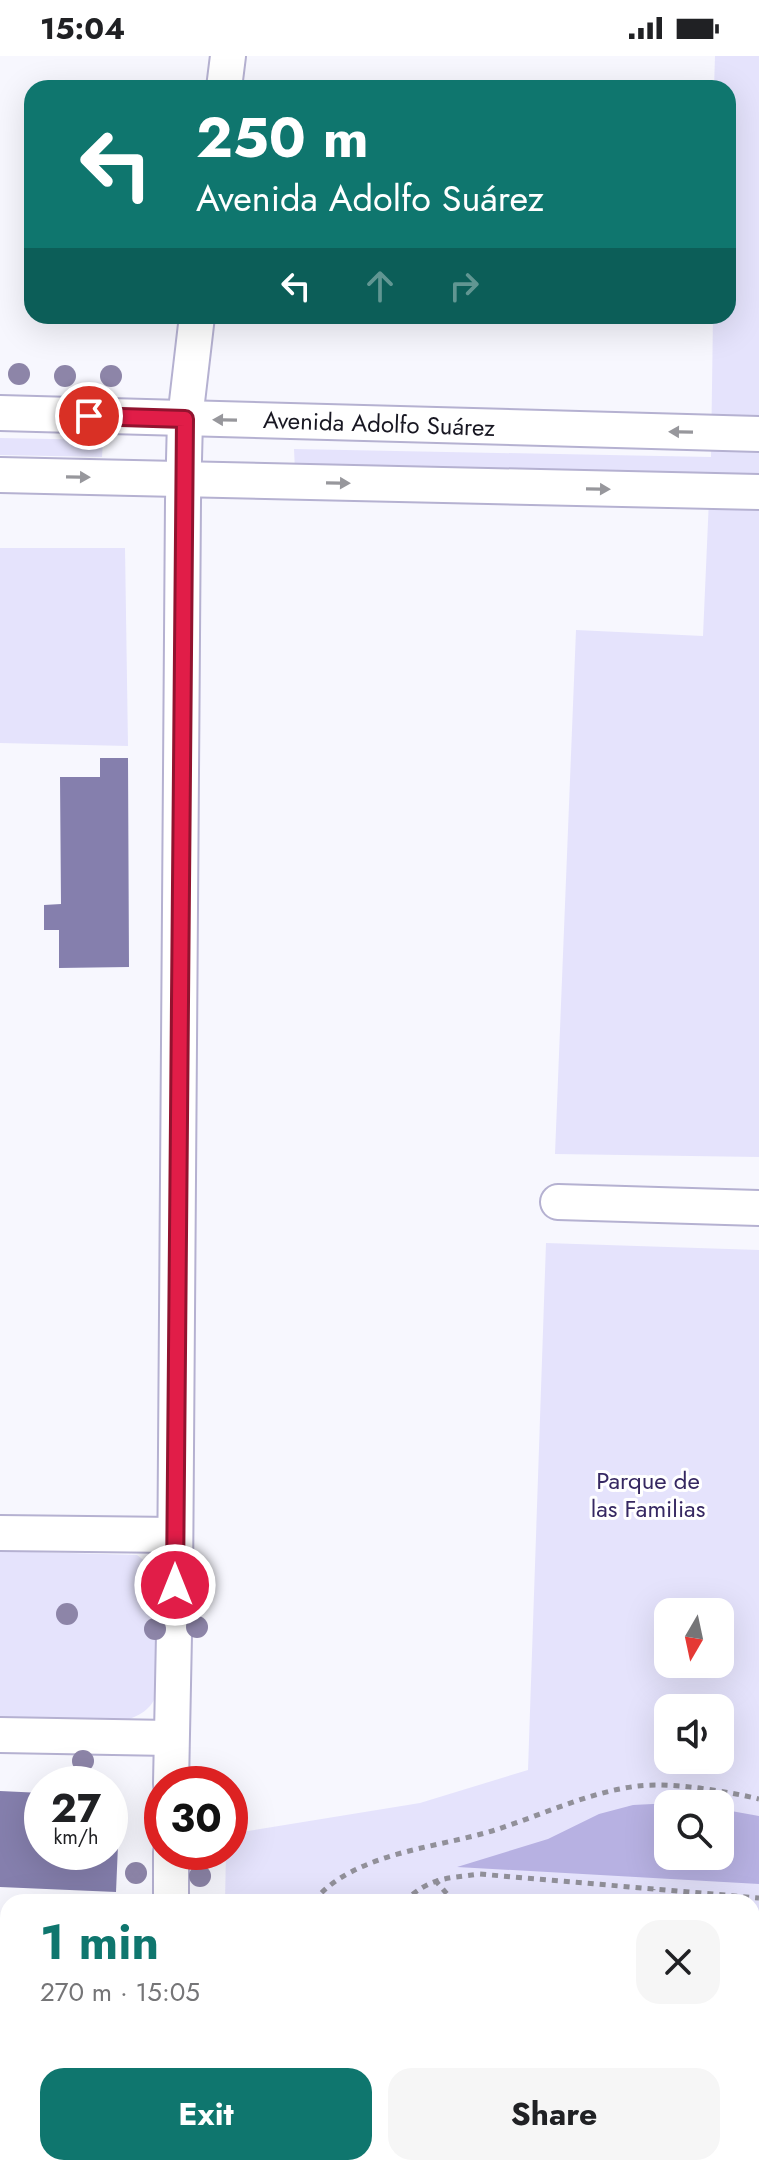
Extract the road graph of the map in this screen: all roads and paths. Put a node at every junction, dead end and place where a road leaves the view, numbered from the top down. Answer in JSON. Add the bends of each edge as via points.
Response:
{"nodes":[{"id":1,"x":228,"y":56,"type":"edge"},
{"id":2,"x":225,"y":80,"type":"edge"},
{"id":3,"x":196,"y":324,"type":"edge"},
{"id":4,"x":0,"y":413,"type":"edge"},
{"id":5,"x":185,"y":419,"type":"junction"},
{"id":6,"x":759,"y":434,"type":"edge"},
{"id":7,"x":0,"y":475,"type":"edge"},
{"id":8,"x":184,"y":479,"type":"junction"},
{"id":9,"x":759,"y":492,"type":"edge"},
{"id":10,"x":558,"y":1202,"type":"dead end"},
{"id":11,"x":759,"y":1208,"type":"edge"},
{"id":12,"x":0,"y":1533,"type":"edge"},
{"id":13,"x":175,"y":1535,"type":"junction"},
{"id":14,"x":0,"y":1735,"type":"edge"},
{"id":15,"x":170,"y":1738,"type":"junction"},
{"id":16,"x":171,"y":1766,"type":"edge"},
{"id":17,"x":759,"y":1799,"type":"edge"},
{"id":18,"x":171,"y":1870,"type":"edge"},
{"id":19,"x":435,"y":1880,"type":"junction"},
{"id":20,"x":653,"y":1889,"type":"junction"},
{"id":21,"x":686,"y":1892,"type":"joint"},
{"id":22,"x":171,"y":1894,"type":"edge"},
{"id":23,"x":322,"y":1894,"type":"edge"},
{"id":24,"x":412,"y":1894,"type":"edge"},
{"id":25,"x":447,"y":1894,"type":"edge"},
{"id":26,"x":653,"y":1894,"type":"edge"},
{"id":27,"x":710,"y":1894,"type":"edge"}],
"edges":[{"from":1,"to":2,"type":"street"},
{"from":3,"to":5,"type":"street"},
{"from":4,"to":5,"type":"street","name":"Avenida Adolfo Suárez"},
{"from":6,"to":5,"type":"street","name":"Avenida Adolfo Suárez","one_way":true},
{"from":5,"to":8,"type":"street"},
{"from":7,"to":8,"type":"street","one_way":true},
{"from":8,"to":9,"type":"street","one_way":true},
{"from":8,"to":13,"type":"street"},
{"from":10,"to":11,"type":"street"},
{"from":12,"to":13,"type":"street"},
{"from":13,"to":15,"type":"street"},
{"from":14,"to":15,"type":"street"},
{"from":15,"to":16,"type":"street"},
{"from":17,"to":23,"type":"path","via":[[666,1786],[609,1791],[358,1869]]},
{"from":18,"to":22,"type":"street"},
{"from":19,"to":20,"type":"path","via":[[479,1874]]},
{"from":19,"to":24,"type":"path"},
{"from":19,"to":25,"type":"path"},
{"from":20,"to":21,"type":"path"},
{"from":20,"to":26,"type":"path"},
{"from":21,"to":27,"type":"path"}]}
